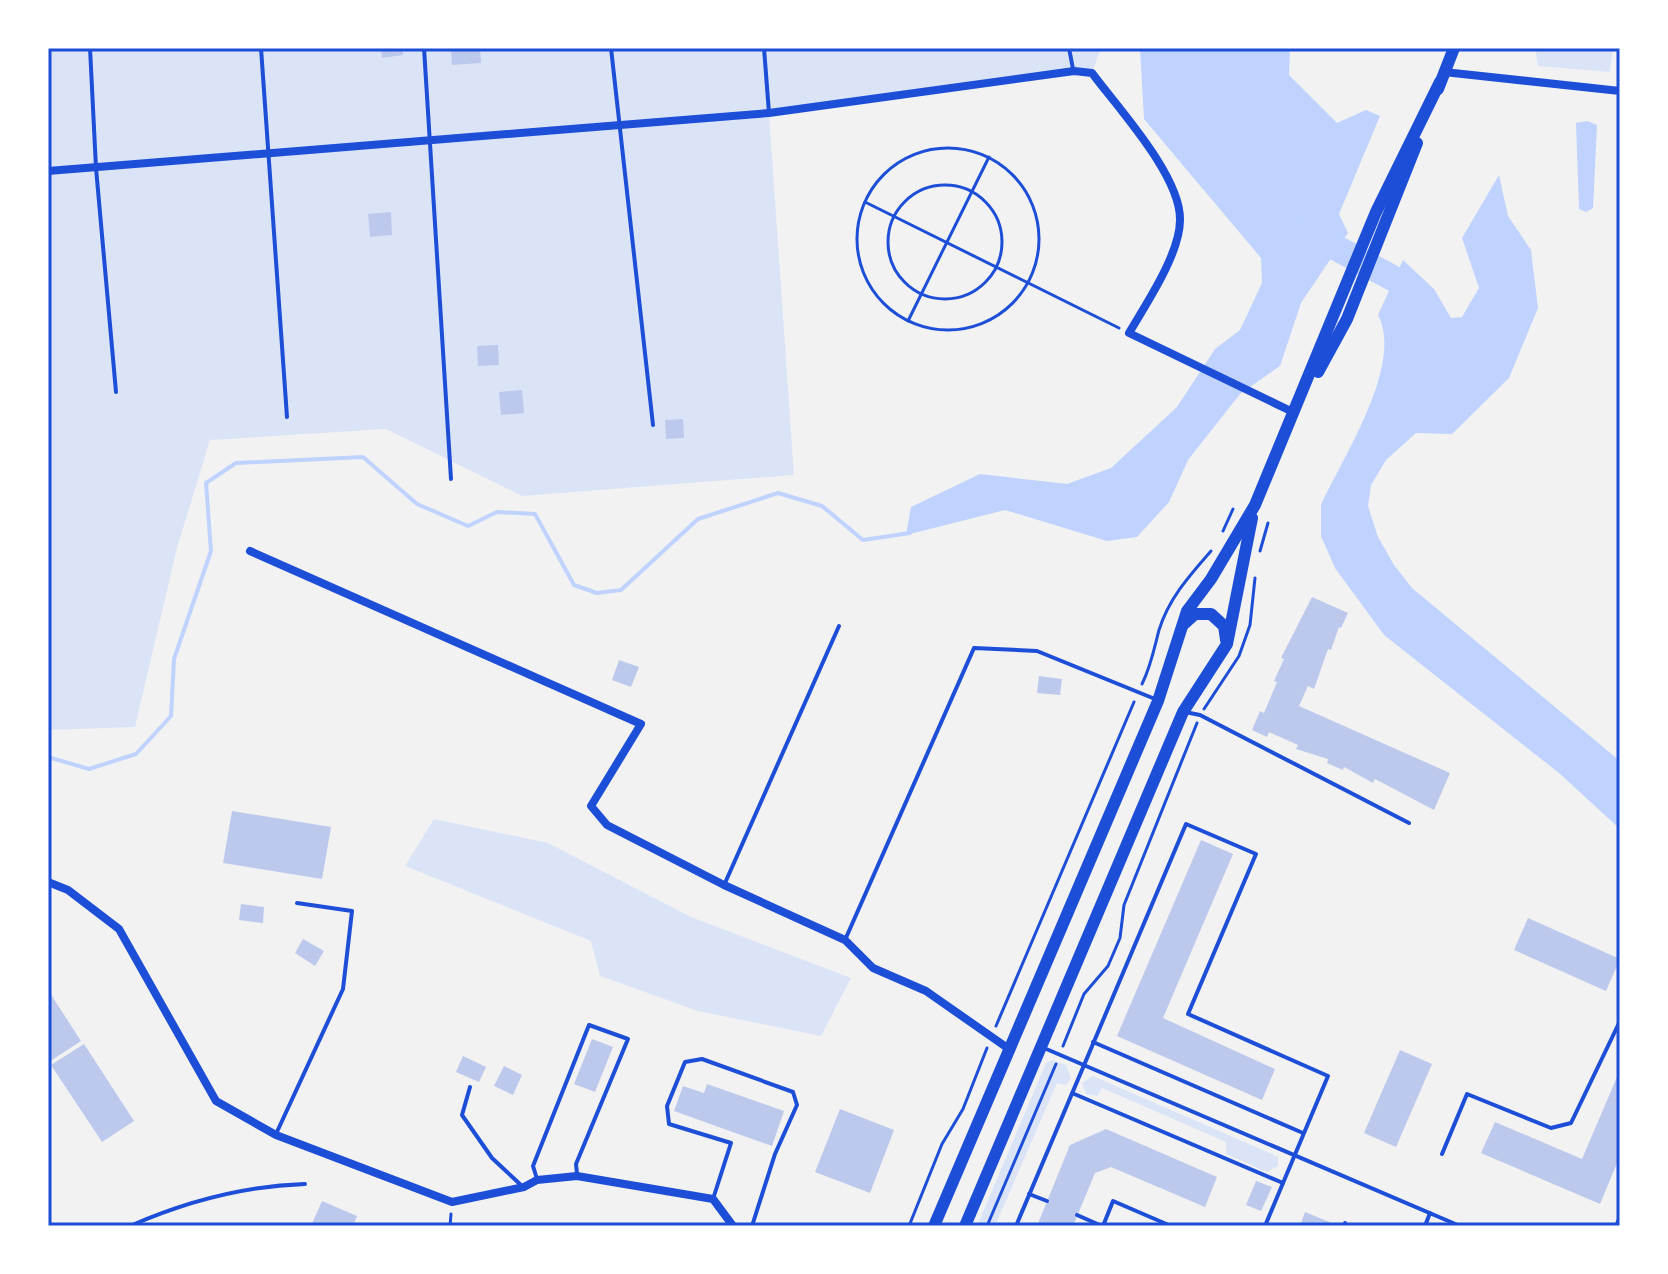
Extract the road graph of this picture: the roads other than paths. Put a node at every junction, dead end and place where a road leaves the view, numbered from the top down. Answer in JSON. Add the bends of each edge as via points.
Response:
{"nodes":[{"id":1,"x":90,"y":48,"type":"edge"},
{"id":2,"x":261,"y":48,"type":"edge"},
{"id":3,"x":424,"y":48,"type":"edge"},
{"id":4,"x":611,"y":48,"type":"edge"},
{"id":5,"x":764,"y":48,"type":"edge"},
{"id":6,"x":1069,"y":48,"type":"edge"},
{"id":7,"x":1454,"y":48,"type":"edge"},
{"id":8,"x":1074,"y":71,"type":"junction"},
{"id":9,"x":1442,"y":77,"type":"junction"},
{"id":10,"x":1620,"y":91,"type":"edge"},
{"id":11,"x":769,"y":113,"type":"junction"},
{"id":12,"x":617,"y":127,"type":"junction"},
{"id":13,"x":430,"y":141,"type":"junction"},
{"id":14,"x":266,"y":155,"type":"junction"},
{"id":15,"x":96,"y":168,"type":"junction"},
{"id":16,"x":48,"y":171,"type":"edge"},
{"id":17,"x":116,"y":392,"type":"dead end"},
{"id":18,"x":1295,"y":413,"type":"junction"},
{"id":19,"x":287,"y":417,"type":"dead end"},
{"id":20,"x":653,"y":425,"type":"dead end"},
{"id":21,"x":451,"y":479,"type":"dead end"},
{"id":22,"x":1255,"y":505,"type":"junction"},
{"id":23,"x":250,"y":551,"type":"dead end"},
{"id":24,"x":839,"y":626,"type":"dead end"},
{"id":25,"x":1179,"y":629,"type":"junction"},
{"id":26,"x":1227,"y":644,"type":"junction"},
{"id":27,"x":1158,"y":701,"type":"junction"},
{"id":28,"x":1183,"y":712,"type":"junction"},
{"id":29,"x":1409,"y":823,"type":"dead end"},
{"id":30,"x":48,"y":882,"type":"edge"},
{"id":31,"x":724,"y":885,"type":"junction"},
{"id":32,"x":297,"y":903,"type":"dead end"},
{"id":33,"x":845,"y":940,"type":"junction"},
{"id":34,"x":1620,"y":1021,"type":"edge"},
{"id":35,"x":1093,"y":1042,"type":"junction"},
{"id":36,"x":1041,"y":1047,"type":"junction"},
{"id":37,"x":1009,"y":1049,"type":"junction"},
{"id":38,"x":1084,"y":1064,"type":"junction"},
{"id":39,"x":470,"y":1087,"type":"dead end"},
{"id":40,"x":1072,"y":1093,"type":"junction"},
{"id":41,"x":1303,"y":1133,"type":"junction"},
{"id":42,"x":276,"y":1135,"type":"junction"},
{"id":43,"x":1442,"y":1154,"type":"dead end"},
{"id":44,"x":1294,"y":1155,"type":"junction"},
{"id":45,"x":577,"y":1176,"type":"junction"},
{"id":46,"x":537,"y":1180,"type":"junction"},
{"id":47,"x":1283,"y":1183,"type":"junction"},
{"id":48,"x":305,"y":1184,"type":"dead end"},
{"id":49,"x":524,"y":1187,"type":"junction"},
{"id":50,"x":1029,"y":1194,"type":"junction"},
{"id":51,"x":713,"y":1199,"type":"junction"},
{"id":52,"x":1047,"y":1201,"type":"dead end"},
{"id":53,"x":1430,"y":1213,"type":"junction"},
{"id":54,"x":1077,"y":1215,"type":"dead end"},
{"id":55,"x":1620,"y":1217,"type":"edge"},
{"id":56,"x":130,"y":1226,"type":"edge"},
{"id":57,"x":733,"y":1226,"type":"edge"},
{"id":58,"x":752,"y":1226,"type":"edge"},
{"id":59,"x":934,"y":1226,"type":"edge"},
{"id":60,"x":965,"y":1226,"type":"edge"},
{"id":61,"x":1016,"y":1226,"type":"edge"},
{"id":62,"x":1103,"y":1226,"type":"edge"},
{"id":63,"x":1171,"y":1226,"type":"edge"},
{"id":64,"x":1265,"y":1226,"type":"edge"},
{"id":65,"x":1425,"y":1226,"type":"edge"},
{"id":66,"x":1460,"y":1226,"type":"edge"},
{"id":67,"x":1616,"y":1226,"type":"edge"}],
"edges":[{"from":1,"to":15,"type":"lane"},
{"from":2,"to":14,"type":"lane"},
{"from":3,"to":13,"type":"lane"},
{"from":4,"to":12,"type":"lane"},
{"from":5,"to":11,"type":"lane"},
{"from":6,"to":8,"type":"lane"},
{"from":7,"to":9,"type":"main road"},
{"from":8,"to":11,"type":"street"},
{"from":8,"to":18,"type":"street","via":[[1092,73],[1165,173],[1177,199],[1177,240],[1129,333]]},
{"from":9,"to":10,"type":"street"},
{"from":9,"to":18,"type":"main road","via":[[1376,212]]},
{"from":9,"to":18,"type":"main road","via":[[1347,319]]},
{"from":11,"to":12,"type":"street"},
{"from":12,"to":13,"type":"street"},
{"from":12,"to":20,"type":"lane"},
{"from":13,"to":14,"type":"street"},
{"from":13,"to":21,"type":"lane"},
{"from":14,"to":15,"type":"street"},
{"from":14,"to":19,"type":"lane"},
{"from":15,"to":16,"type":"street"},
{"from":15,"to":17,"type":"lane"},
{"from":18,"to":22,"type":"main road"},
{"from":22,"to":25,"type":"main road"},
{"from":22,"to":26,"type":"main road"},
{"from":23,"to":31,"type":"street","via":[[641,724],[591,806],[607,825]]},
{"from":24,"to":31,"type":"lane"},
{"from":25,"to":26,"type":"main road","via":[[1195,614],[1211,614],[1224,626]]},
{"from":25,"to":27,"type":"main road"},
{"from":26,"to":28,"type":"main road"},
{"from":27,"to":33,"type":"lane","via":[[1037,651],[974,648]]},
{"from":27,"to":37,"type":"main road"},
{"from":28,"to":29,"type":"lane","via":[[1200,715]]},
{"from":28,"to":36,"type":"main road"},
{"from":30,"to":42,"type":"street","via":[[68,890],[119,929],[216,1101]]},
{"from":31,"to":33,"type":"street"},
{"from":32,"to":42,"type":"lane","via":[[352,911],[343,989]]},
{"from":33,"to":37,"type":"street","via":[[873,968],[926,991]]},
{"from":34,"to":43,"type":"lane","via":[[1571,1123],[1551,1128],[1467,1094]]},
{"from":35,"to":38,"type":"lane"},
{"from":35,"to":41,"type":"lane"},
{"from":35,"to":41,"type":"lane","via":[[1186,824],[1256,854],[1188,1014],[1328,1076]]},
{"from":36,"to":38,"type":"lane"},
{"from":36,"to":60,"type":"main road"},
{"from":37,"to":59,"type":"main road"},
{"from":38,"to":40,"type":"lane"},
{"from":38,"to":44,"type":"lane"},
{"from":39,"to":49,"type":"lane","via":[[462,1115],[492,1158]]},
{"from":40,"to":47,"type":"lane"},
{"from":40,"to":50,"type":"lane"},
{"from":41,"to":44,"type":"lane"},
{"from":42,"to":49,"type":"street","via":[[452,1202]]},
{"from":44,"to":47,"type":"lane"},
{"from":44,"to":53,"type":"lane"},
{"from":45,"to":46,"type":"street"},
{"from":45,"to":46,"type":"lane","via":[[576,1164],[628,1039],[589,1025],[533,1166]]},
{"from":45,"to":51,"type":"street"},
{"from":46,"to":49,"type":"street"},
{"from":47,"to":64,"type":"lane"},
{"from":48,"to":56,"type":"lane","via":[[259,1186],[175,1207]]},
{"from":50,"to":52,"type":"lane"},
{"from":50,"to":61,"type":"lane"},
{"from":51,"to":57,"type":"street"},
{"from":51,"to":58,"type":"lane","via":[[731,1143],[669,1124],[667,1106],[685,1062],[702,1059],[793,1092],[797,1105]]},
{"from":53,"to":65,"type":"lane"},
{"from":53,"to":66,"type":"lane"},
{"from":54,"to":62,"type":"lane"},
{"from":55,"to":67,"type":"lane"},
{"from":62,"to":63,"type":"lane","via":[[1113,1201]]}]}
